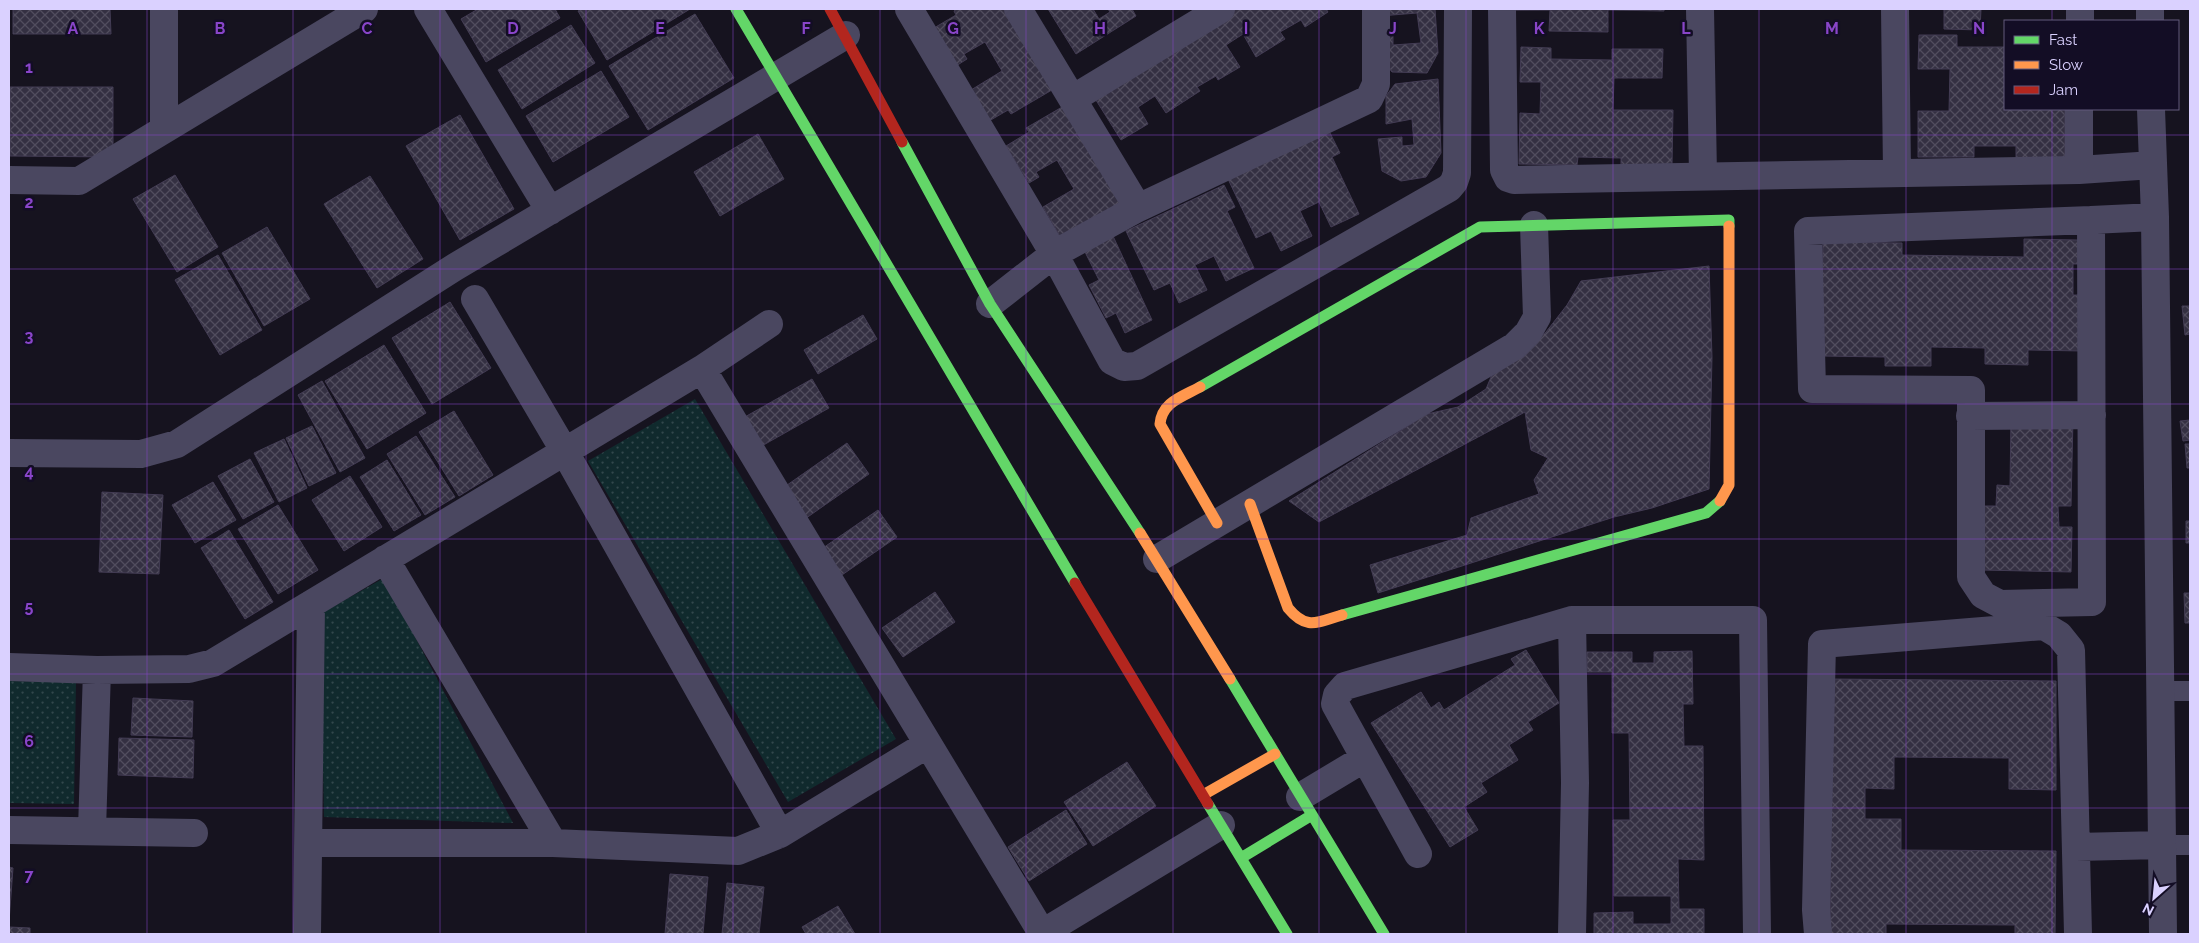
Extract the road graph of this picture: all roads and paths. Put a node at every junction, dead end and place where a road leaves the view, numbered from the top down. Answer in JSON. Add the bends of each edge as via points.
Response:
{"nodes":[{"id":1,"x":164,"y":9,"type":"edge"},
{"id":2,"x":364,"y":9,"type":"edge"},
{"id":3,"x":428,"y":9,"type":"edge"},
{"id":4,"x":736,"y":9,"type":"edge"},
{"id":5,"x":830,"y":9,"type":"edge"},
{"id":6,"x":909,"y":9,"type":"edge"},
{"id":7,"x":1018,"y":9,"type":"edge"},
{"id":8,"x":1221,"y":9,"type":"edge"},
{"id":9,"x":1376,"y":9,"type":"edge"},
{"id":10,"x":1458,"y":9,"type":"edge"},
{"id":11,"x":1502,"y":9,"type":"edge"},
{"id":12,"x":1700,"y":9,"type":"edge"},
{"id":13,"x":1895,"y":9,"type":"edge"},
{"id":14,"x":846,"y":36,"type":"junction"},
{"id":15,"x":776,"y":77,"type":"junction"},
{"id":16,"x":1074,"y":98,"type":"junction"},
{"id":17,"x":2079,"y":110,"type":"edge"},
{"id":18,"x":2152,"y":110,"type":"edge"},
{"id":19,"x":164,"y":130,"type":"junction"},
{"id":20,"x":2153,"y":165,"type":"junction"},
{"id":21,"x":2079,"y":170,"type":"junction"},
{"id":22,"x":1898,"y":172,"type":"junction"},
{"id":23,"x":1703,"y":176,"type":"junction"},
{"id":24,"x":9,"y":180,"type":"edge"},
{"id":25,"x":1138,"y":208,"type":"junction"},
{"id":26,"x":550,"y":211,"type":"junction"},
{"id":27,"x":2155,"y":217,"type":"junction"},
{"id":28,"x":2091,"y":220,"type":"junction"},
{"id":29,"x":1534,"y":225,"type":"junction"},
{"id":30,"x":1054,"y":254,"type":"junction"},
{"id":31,"x":475,"y":299,"type":"dead end"},
{"id":32,"x":990,"y":304,"type":"junction"},
{"id":33,"x":769,"y":324,"type":"dead end"},
{"id":34,"x":702,"y":370,"type":"junction"},
{"id":35,"x":2092,"y":414,"type":"junction"},
{"id":36,"x":1970,"y":416,"type":"junction"},
{"id":37,"x":565,"y":452,"type":"junction"},
{"id":38,"x":9,"y":453,"type":"edge"},
{"id":39,"x":1250,"y":504,"type":"junction"},
{"id":40,"x":1217,"y":523,"type":"junction"},
{"id":41,"x":385,"y":559,"type":"junction"},
{"id":42,"x":1157,"y":559,"type":"junction"},
{"id":43,"x":311,"y":604,"type":"junction"},
{"id":44,"x":1572,"y":620,"type":"junction"},
{"id":45,"x":9,"y":667,"type":"edge"},
{"id":46,"x":97,"y":670,"type":"junction"},
{"id":47,"x":2160,"y":691,"type":"junction"},
{"id":48,"x":2190,"y":691,"type":"edge"},
{"id":49,"x":928,"y":744,"type":"junction"},
{"id":50,"x":1275,"y":754,"type":"junction"},
{"id":51,"x":1365,"y":758,"type":"junction"},
{"id":52,"x":1203,"y":795,"type":"junction"},
{"id":53,"x":1306,"y":806,"type":"junction"},
{"id":54,"x":1221,"y":825,"type":"junction"},
{"id":55,"x":9,"y":830,"type":"edge"},
{"id":56,"x":92,"y":830,"type":"junction"},
{"id":57,"x":194,"y":833,"type":"dead end"},
{"id":58,"x":780,"y":834,"type":"junction"},
{"id":59,"x":310,"y":842,"type":"junction"},
{"id":60,"x":553,"y":843,"type":"junction"},
{"id":61,"x":2162,"y":845,"type":"junction"},
{"id":62,"x":2190,"y":845,"type":"edge"},
{"id":63,"x":2076,"y":847,"type":"junction"},
{"id":64,"x":1418,"y":854,"type":"dead end"},
{"id":65,"x":1241,"y":858,"type":"junction"},
{"id":66,"x":307,"y":934,"type":"edge"},
{"id":67,"x":1041,"y":934,"type":"edge"},
{"id":68,"x":1287,"y":934,"type":"edge"},
{"id":69,"x":1384,"y":934,"type":"edge"},
{"id":70,"x":1572,"y":934,"type":"edge"},
{"id":71,"x":1757,"y":934,"type":"edge"},
{"id":72,"x":1818,"y":934,"type":"edge"},
{"id":73,"x":2078,"y":934,"type":"edge"},
{"id":74,"x":2163,"y":934,"type":"edge"}],
"edges":[{"from":1,"to":19,"type":"street"},
{"from":2,"to":19,"type":"street"},
{"from":3,"to":26,"type":"street"},
{"from":4,"to":15,"type":"street"},
{"from":5,"to":14,"type":"street"},
{"from":6,"to":30,"type":"street"},
{"from":7,"to":16,"type":"street"},
{"from":8,"to":16,"type":"street"},
{"from":9,"to":25,"type":"street","via":[[1376,84],[1369,99]]},
{"from":10,"to":30,"type":"street","via":[[1456,173],[1449,188],[1136,366],[1124,367],[1112,361]]},
{"from":11,"to":23,"type":"street","via":[[1504,170],[1508,178]]},
{"from":12,"to":23,"type":"street"},
{"from":13,"to":22,"type":"street"},
{"from":14,"to":15,"type":"street"},
{"from":14,"to":32,"type":"street"},
{"from":15,"to":26,"type":"street"},
{"from":15,"to":52,"type":"street"},
{"from":16,"to":25,"type":"street"},
{"from":17,"to":21,"type":"street"},
{"from":18,"to":20,"type":"street"},
{"from":19,"to":24,"type":"street","via":[[79,181]]},
{"from":20,"to":21,"type":"street"},
{"from":20,"to":27,"type":"street"},
{"from":21,"to":22,"type":"street"},
{"from":22,"to":23,"type":"street"},
{"from":25,"to":30,"type":"street"},
{"from":26,"to":38,"type":"street","via":[[178,444],[141,454]]},
{"from":27,"to":28,"type":"street"},
{"from":27,"to":47,"type":"street"},
{"from":28,"to":35,"type":"street"},
{"from":28,"to":36,"type":"street","via":[[1808,232],[1812,390],[1970,390]]},
{"from":29,"to":39,"type":"street","via":[[1537,317],[1528,333],[1514,346]]},
{"from":29,"to":39,"type":"street","via":[[1729,220],[1729,485],[1721,500],[1706,513],[1311,624],[1298,620],[1288,608]]},
{"from":29,"to":40,"type":"street","via":[[1480,227],[1166,406],[1160,424]]},
{"from":30,"to":32,"type":"street"},
{"from":31,"to":37,"type":"street"},
{"from":32,"to":42,"type":"street"},
{"from":33,"to":34,"type":"street"},
{"from":34,"to":37,"type":"street"},
{"from":34,"to":49,"type":"street"},
{"from":35,"to":36,"type":"street"},
{"from":35,"to":36,"type":"street","via":[[2092,602],[2000,604],[1983,595],[1971,577]]},
{"from":37,"to":41,"type":"street"},
{"from":37,"to":58,"type":"street"},
{"from":39,"to":40,"type":"street"},
{"from":40,"to":42,"type":"street"},
{"from":41,"to":43,"type":"street"},
{"from":41,"to":60,"type":"street"},
{"from":42,"to":50,"type":"street"},
{"from":43,"to":46,"type":"street","via":[[213,663],[189,669]]},
{"from":43,"to":59,"type":"street"},
{"from":44,"to":51,"type":"street","via":[[1345,686],[1337,695],[1335,704]]},
{"from":44,"to":70,"type":"street","via":[[1575,784]]},
{"from":44,"to":71,"type":"street","via":[[1753,620]]},
{"from":45,"to":46,"type":"street"},
{"from":46,"to":56,"type":"street"},
{"from":47,"to":48,"type":"lane"},
{"from":47,"to":61,"type":"street"},
{"from":49,"to":58,"type":"street"},
{"from":49,"to":67,"type":"street"},
{"from":50,"to":52,"type":"street"},
{"from":50,"to":53,"type":"street"},
{"from":51,"to":53,"type":"street"},
{"from":51,"to":64,"type":"street"},
{"from":52,"to":54,"type":"street"},
{"from":53,"to":65,"type":"street"},
{"from":53,"to":69,"type":"street"},
{"from":54,"to":65,"type":"street"},
{"from":54,"to":67,"type":"street"},
{"from":55,"to":56,"type":"street"},
{"from":56,"to":57,"type":"street"},
{"from":58,"to":60,"type":"street","via":[[738,851]]},
{"from":59,"to":60,"type":"street"},
{"from":59,"to":66,"type":"street"},
{"from":61,"to":62,"type":"lane"},
{"from":61,"to":63,"type":"street"},
{"from":61,"to":74,"type":"street"},
{"from":63,"to":72,"type":"street","via":[[2071,650],[2059,635],[2044,626],[1822,644]]},
{"from":63,"to":73,"type":"street"},
{"from":65,"to":68,"type":"street"}]}
